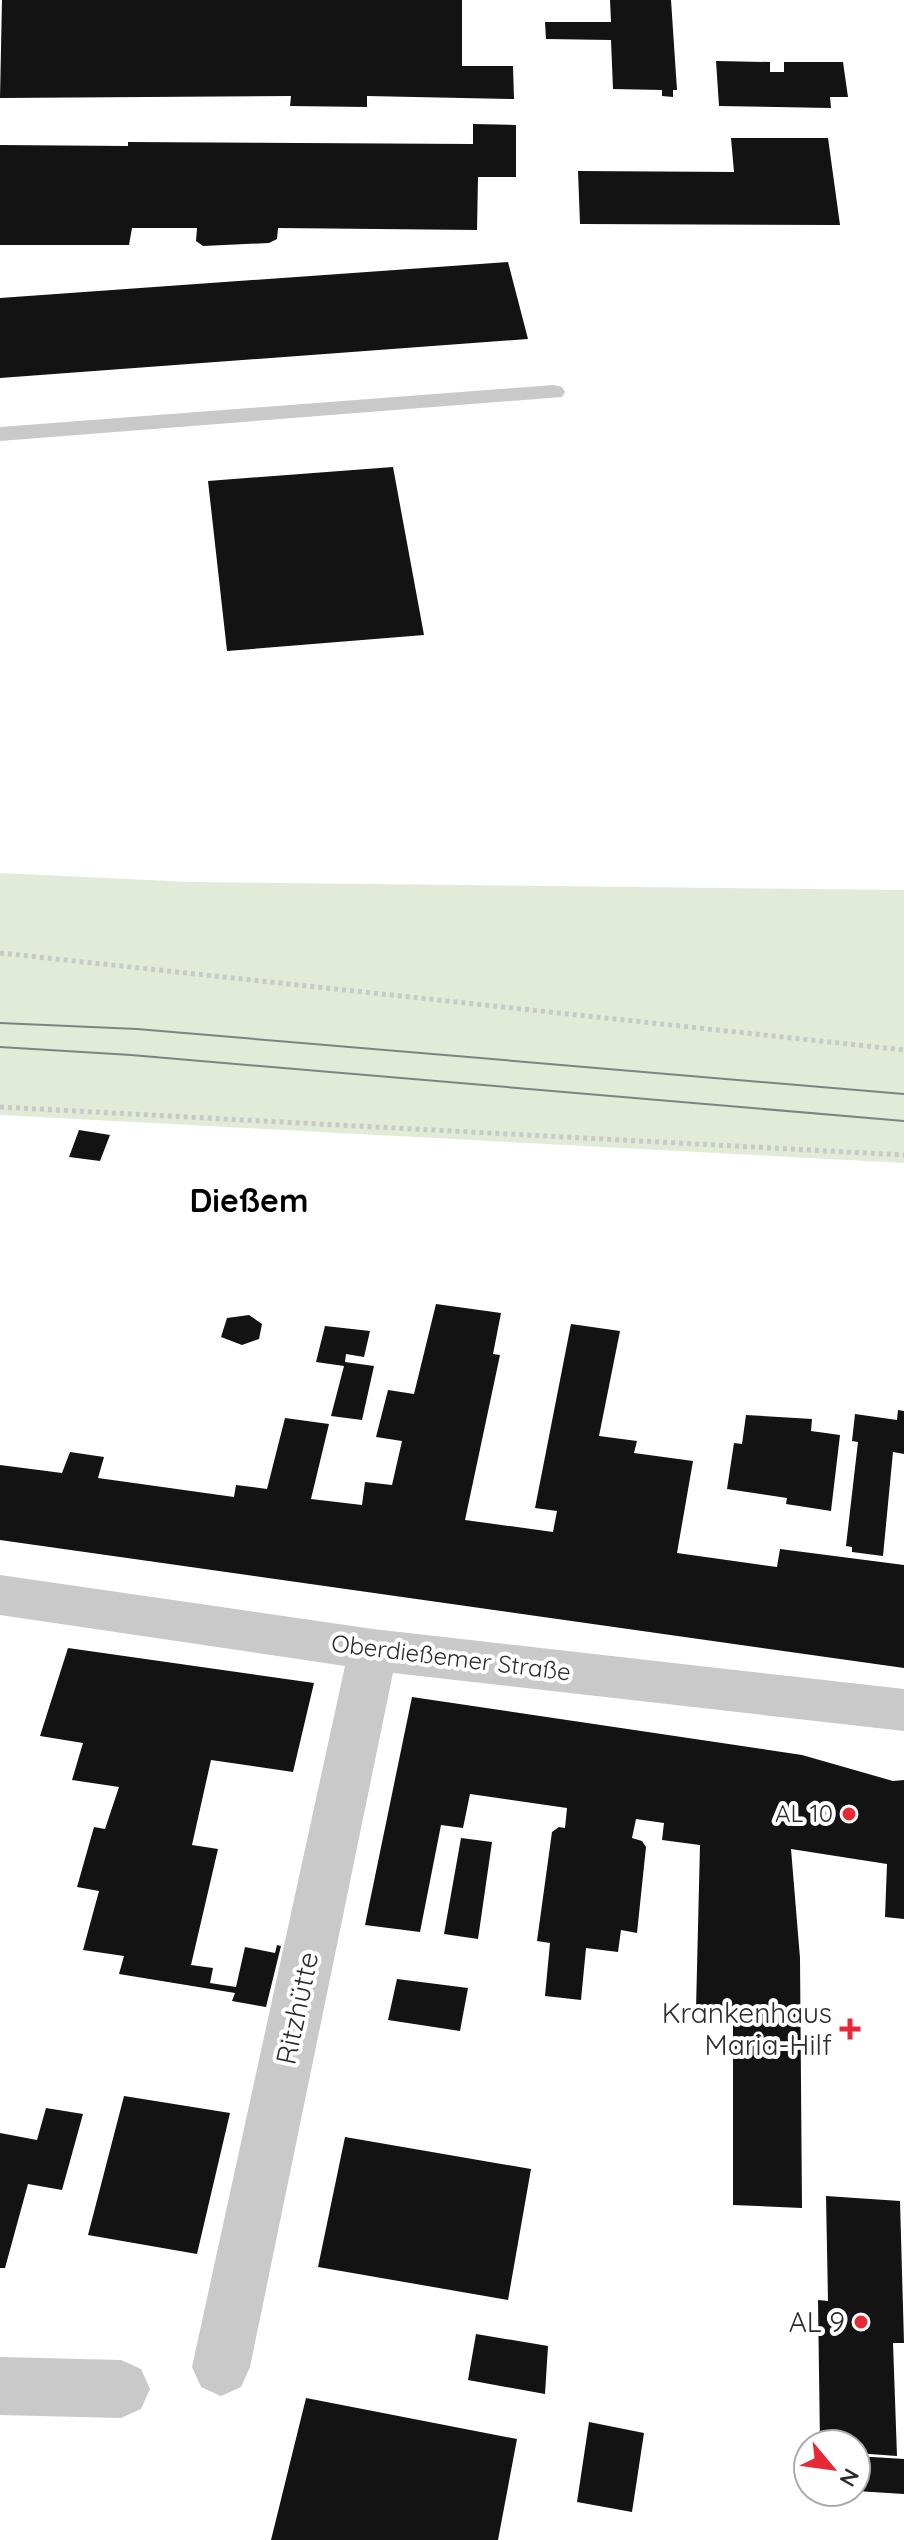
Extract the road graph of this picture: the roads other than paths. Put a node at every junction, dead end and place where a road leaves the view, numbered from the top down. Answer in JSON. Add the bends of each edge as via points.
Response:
{"nodes":[{"id":1,"x":554,"y":392,"type":"dead end"},
{"id":2,"x":0,"y":434,"type":"edge"},
{"id":3,"x":0,"y":1595,"type":"edge"},
{"id":4,"x":373,"y":1650,"type":"junction"},
{"id":5,"x":904,"y":1710,"type":"edge"},
{"id":6,"x":221,"y":2367,"type":"dead end"},
{"id":7,"x":0,"y":2386,"type":"edge"},
{"id":8,"x":121,"y":2389,"type":"dead end"}],
"edges":[{"from":1,"to":2,"type":"lane"},
{"from":3,"to":4,"type":"street","name":"Oberdießemer Straße"},
{"from":4,"to":5,"type":"street","name":"Oberdießemer Straße"},
{"from":4,"to":6,"type":"street","name":"Ritzhütte"},
{"from":7,"to":8,"type":"street"}]}
